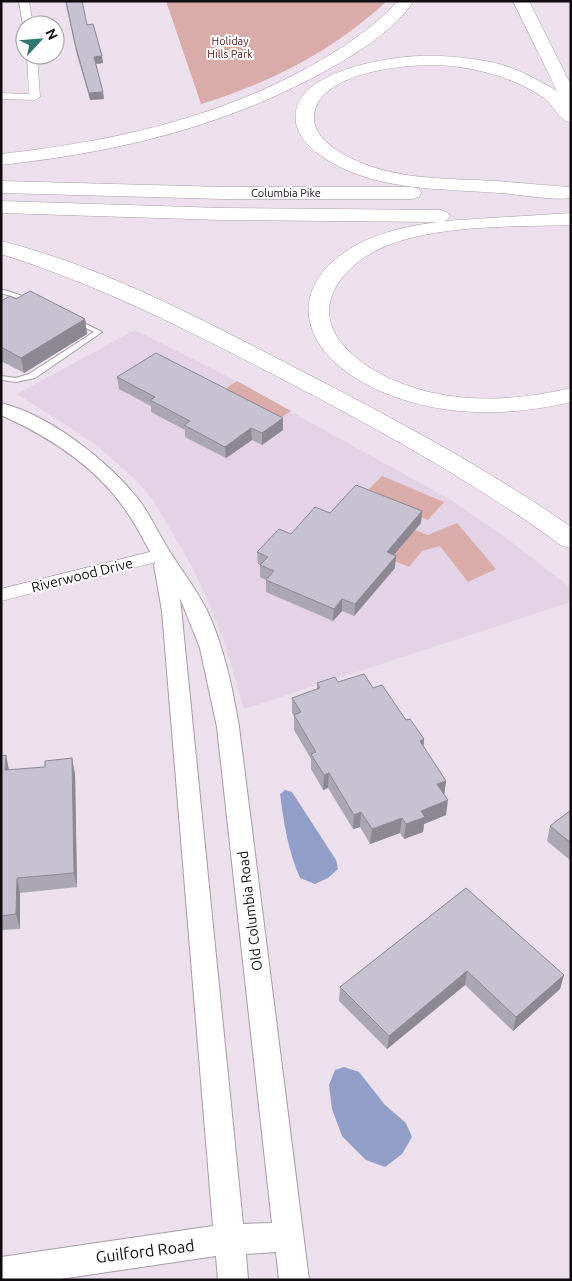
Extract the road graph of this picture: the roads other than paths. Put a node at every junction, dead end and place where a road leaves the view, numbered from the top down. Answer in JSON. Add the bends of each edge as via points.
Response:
{"nodes":[{"id":1,"x":24,"y":1,"type":"edge"},
{"id":2,"x":407,"y":1,"type":"edge"},
{"id":3,"x":521,"y":1,"type":"edge"},
{"id":4,"x":529,"y":1,"type":"edge"},
{"id":5,"x":26,"y":15,"type":"edge"},
{"id":6,"x":33,"y":65,"type":"edge"},
{"id":7,"x":571,"y":82,"type":"edge"},
{"id":8,"x":1,"y":96,"type":"edge"},
{"id":9,"x":571,"y":104,"type":"edge"},
{"id":10,"x":571,"y":118,"type":"edge"},
{"id":11,"x":1,"y":160,"type":"edge"},
{"id":12,"x":1,"y":187,"type":"edge"},
{"id":13,"x":570,"y":193,"type":"edge"},
{"id":14,"x":1,"y":207,"type":"edge"},
{"id":15,"x":571,"y":218,"type":"edge"},
{"id":16,"x":1,"y":247,"type":"edge"},
{"id":17,"x":1,"y":290,"type":"edge"},
{"id":18,"x":24,"y":299,"type":"junction"},
{"id":19,"x":37,"y":302,"type":"edge"},
{"id":20,"x":16,"y":303,"type":"edge"},
{"id":21,"x":72,"y":319,"type":"edge"},
{"id":22,"x":1,"y":378,"type":"edge"},
{"id":23,"x":571,"y":395,"type":"edge"},
{"id":24,"x":1,"y":408,"type":"edge"},
{"id":25,"x":571,"y":540,"type":"edge"},
{"id":26,"x":162,"y":555,"type":"junction"},
{"id":27,"x":1,"y":595,"type":"edge"},
{"id":28,"x":290,"y":1237,"type":"junction"},
{"id":29,"x":230,"y":1240,"type":"junction"},
{"id":30,"x":1,"y":1272,"type":"edge"},
{"id":31,"x":233,"y":1280,"type":"edge"},
{"id":32,"x":294,"y":1280,"type":"edge"}],
"edges":[{"from":1,"to":5,"type":"street"},
{"from":2,"to":11,"type":"highway","via":[[386,22],[343,54],[293,83],[236,108],[133,139]]},
{"from":3,"to":9,"type":"highway"},
{"from":4,"to":7,"type":"highway"},
{"from":6,"to":8,"type":"street","via":[[35,97]]},
{"from":10,"to":13,"type":"highway","via":[[552,94],[526,80],[494,69],[434,61],[373,66],[340,77],[316,93],[304,114],[310,136],[319,146],[369,172],[436,184]]},
{"from":12,"to":13,"type":"highway","name":"Columbia Pike","via":[[225,193]]},
{"from":14,"to":15,"type":"highway","name":"Columbia Pike","via":[[212,214]]},
{"from":15,"to":23,"type":"highway","via":[[468,225],[387,239],[354,255],[330,276],[323,287],[318,316],[329,342],[341,355],[359,370],[406,392],[460,404],[492,406],[522,405]]},
{"from":16,"to":25,"type":"highway","via":[[120,291],[265,361],[432,449],[535,513]]},
{"from":17,"to":18,"type":"lane"},
{"from":18,"to":19,"type":"lane"},
{"from":18,"to":20,"type":"lane"},
{"from":21,"to":22,"type":"lane","via":[[99,332],[32,376],[16,380]]},
{"from":24,"to":26,"type":"street","name":"Old Columbia Road","via":[[36,423],[104,471],[134,507]]},
{"from":26,"to":27,"type":"street","name":"Riverwood Drive"},
{"from":26,"to":28,"type":"street","name":"Old Columbia Road","via":[[193,604],[210,645],[228,727]]},
{"from":26,"to":29,"type":"street","name":"Old Columbia Road","via":[[172,611]]},
{"from":28,"to":29,"type":"street","name":"Guilford Road"},
{"from":28,"to":32,"type":"street","name":"Old Columbia Road"},
{"from":29,"to":30,"type":"street","name":"Guilford Road"},
{"from":29,"to":31,"type":"street","name":"Old Columbia Road"}]}
